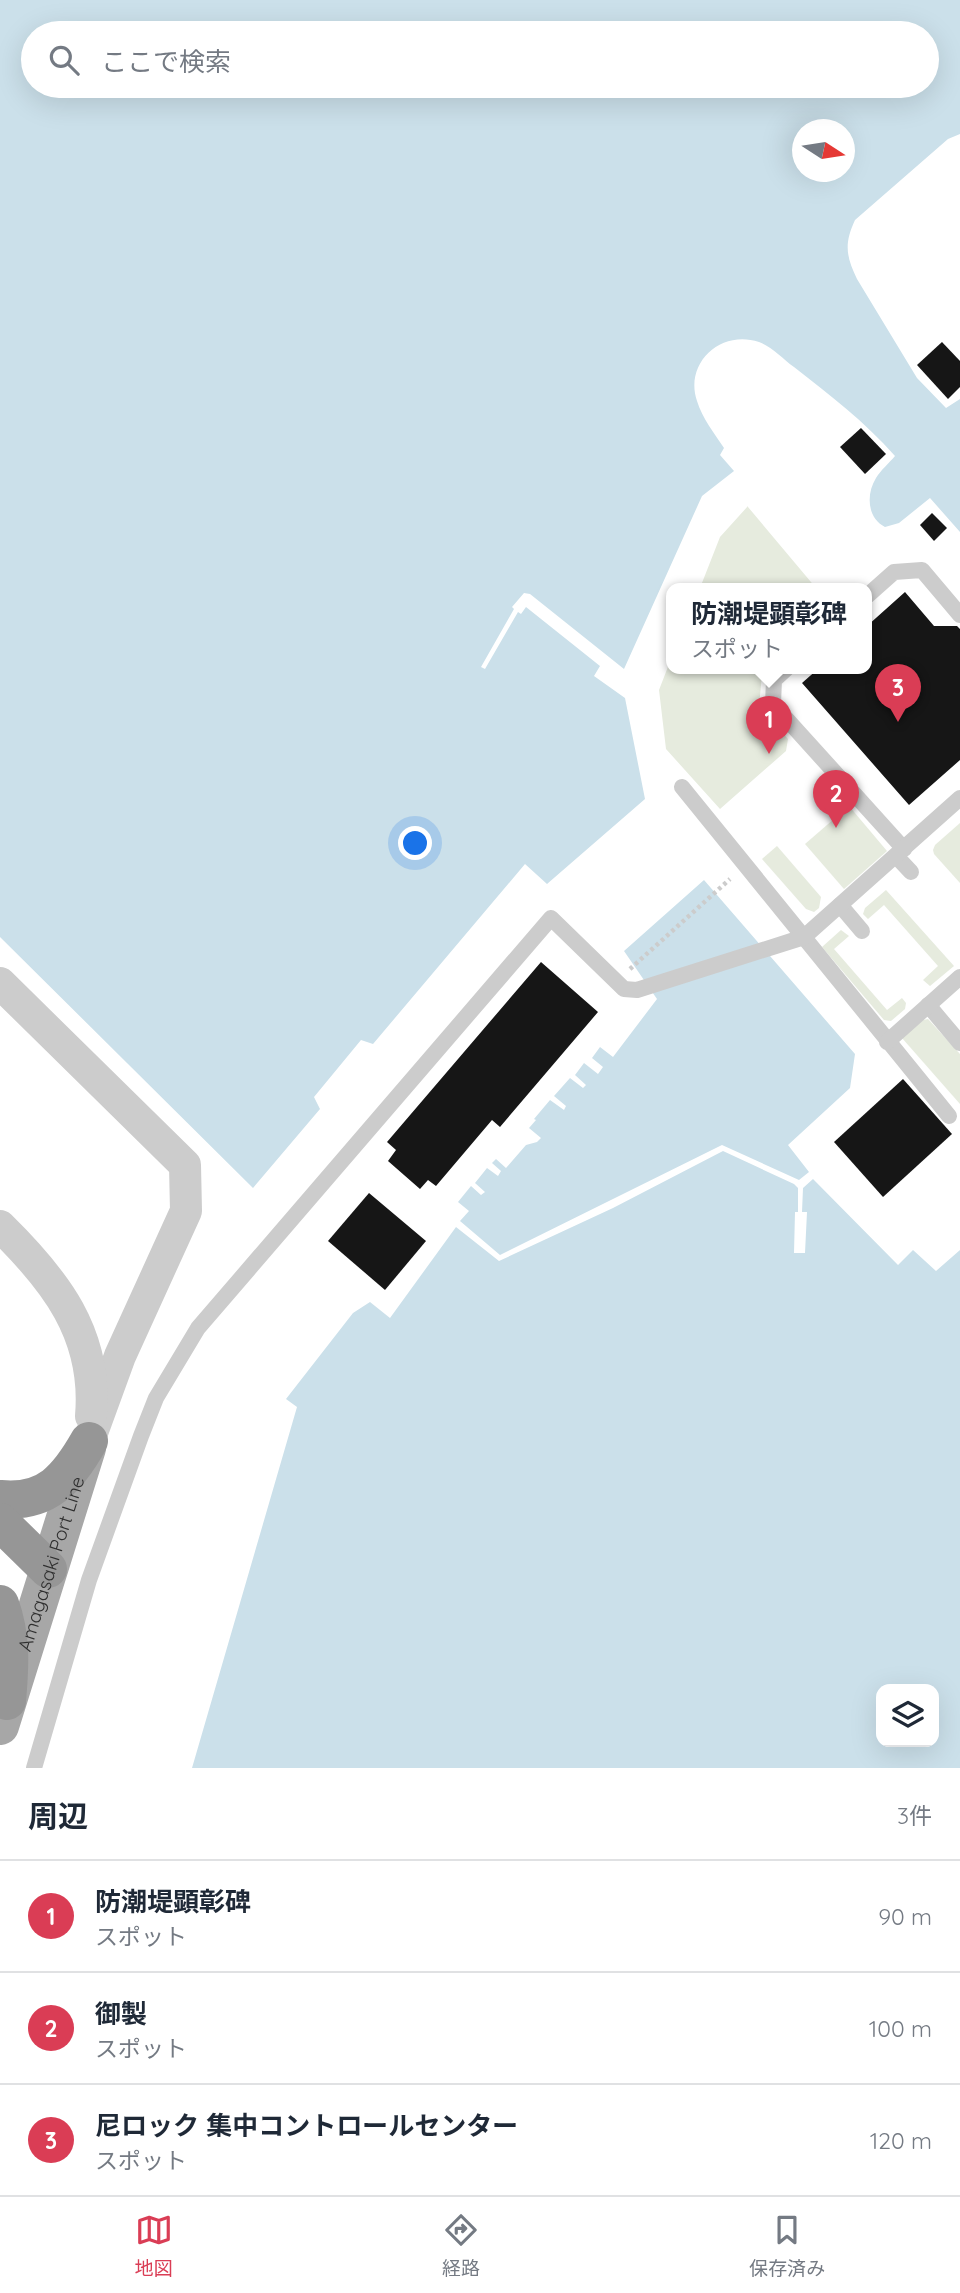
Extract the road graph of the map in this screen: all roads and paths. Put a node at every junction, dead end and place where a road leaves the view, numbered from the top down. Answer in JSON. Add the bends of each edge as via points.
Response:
{"nodes":[{"id":1,"x":872,"y":592,"type":"edge"},
{"id":2,"x":960,"y":615,"type":"edge"},
{"id":3,"x":781,"y":674,"type":"edge"},
{"id":4,"x":682,"y":787,"type":"dead end"},
{"id":5,"x":960,"y":798,"type":"edge"},
{"id":6,"x":900,"y":853,"type":"junction"},
{"id":7,"x":911,"y":872,"type":"dead end"},
{"id":8,"x":727,"y":882,"type":"dead end"},
{"id":9,"x":840,"y":905,"type":"junction"},
{"id":10,"x":862,"y":931,"type":"dead end"},
{"id":11,"x":804,"y":937,"type":"junction"},
{"id":12,"x":629,"y":970,"type":"dead end"},
{"id":13,"x":960,"y":977,"type":"edge"},
{"id":14,"x":0,"y":983,"type":"edge"},
{"id":15,"x":928,"y":1005,"type":"junction"},
{"id":16,"x":887,"y":1042,"type":"junction"},
{"id":17,"x":960,"y":1043,"type":"edge"},
{"id":18,"x":949,"y":1116,"type":"dead end"},
{"id":19,"x":0,"y":1226,"type":"edge"},
{"id":20,"x":89,"y":1441,"type":"junction"},
{"id":21,"x":0,"y":1499,"type":"edge"},
{"id":22,"x":0,"y":1522,"type":"edge"},
{"id":23,"x":0,"y":1560,"type":"edge"},
{"id":24,"x":48,"y":1569,"type":"junction"},
{"id":25,"x":0,"y":1604,"type":"edge"},
{"id":26,"x":4,"y":1714,"type":"edge"},
{"id":27,"x":34,"y":1768,"type":"edge"}],
"edges":[{"from":1,"to":2,"type":"lane","via":[[894,572],[922,570]]},
{"from":3,"to":6,"type":"lane","via":[[774,680],[773,704]]},
{"from":4,"to":11,"type":"lane"},
{"from":5,"to":6,"type":"lane"},
{"from":6,"to":7,"type":"lane"},
{"from":6,"to":9,"type":"lane"},
{"from":8,"to":12,"type":"path"},
{"from":9,"to":10,"type":"lane"},
{"from":9,"to":11,"type":"lane"},
{"from":11,"to":16,"type":"lane"},
{"from":11,"to":27,"type":"lane","via":[[637,990],[624,989],[551,918],[198,1328],[156,1398],[141,1436],[89,1580]]},
{"from":13,"to":15,"type":"lane"},
{"from":14,"to":20,"type":"street","via":[[185,1165],[186,1211],[120,1356]]},
{"from":15,"to":16,"type":"lane"},
{"from":15,"to":17,"type":"lane"},
{"from":16,"to":18,"type":"lane"},
{"from":19,"to":20,"type":"street","via":[[33,1259],[73,1317],[92,1375]]},
{"from":20,"to":21,"type":"highway","via":[[72,1470],[55,1486],[35,1496]]},
{"from":20,"to":24,"type":"main road","name":"Amagasaki Port Line"},
{"from":22,"to":24,"type":"highway"},
{"from":23,"to":24,"type":"highway"},
{"from":24,"to":26,"type":"main road","name":"Amagasaki Port Line"},
{"from":25,"to":26,"type":"highway","via":[[10,1668]]}]}
